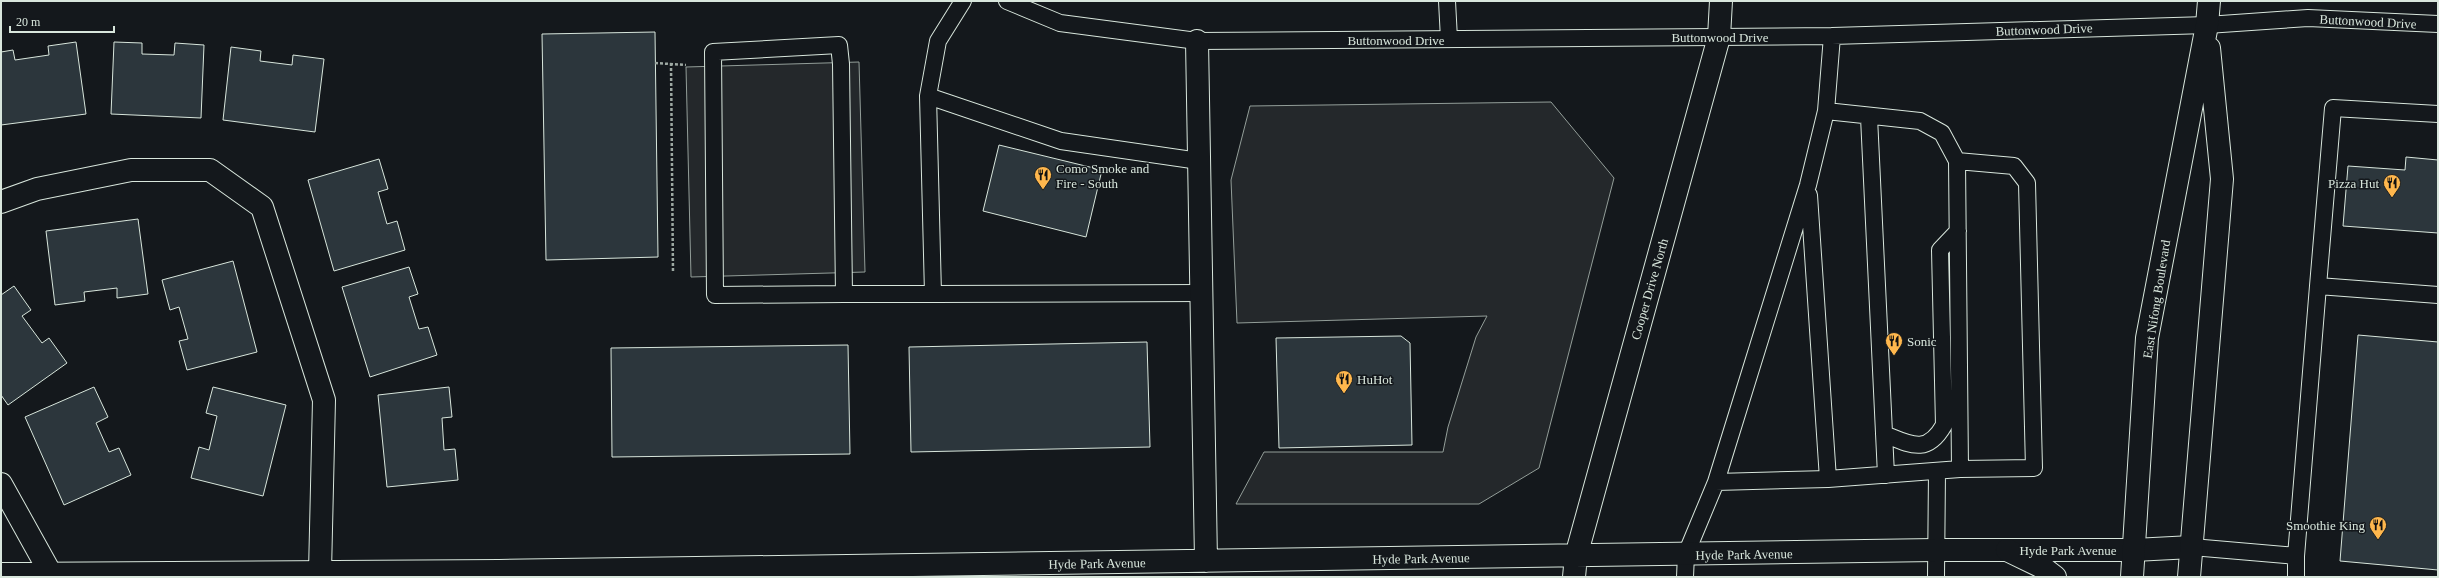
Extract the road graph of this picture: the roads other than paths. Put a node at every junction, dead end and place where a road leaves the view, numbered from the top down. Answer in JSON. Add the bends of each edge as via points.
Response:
{"nodes":[{"id":1,"x":963,"y":1,"type":"edge"},
{"id":2,"x":1007,"y":1,"type":"edge"},
{"id":3,"x":1447,"y":1,"type":"edge"},
{"id":4,"x":1721,"y":1,"type":"edge"},
{"id":5,"x":2209,"y":1,"type":"edge"},
{"id":6,"x":2438,"y":24,"type":"edge"},
{"id":7,"x":2207,"y":25,"type":"junction"},
{"id":8,"x":1832,"y":36,"type":"junction"},
{"id":9,"x":1719,"y":37,"type":"junction"},
{"id":10,"x":1449,"y":39,"type":"junction"},
{"id":11,"x":1197,"y":41,"type":"junction"},
{"id":12,"x":928,"y":96,"type":"junction"},
{"id":13,"x":1826,"y":111,"type":"junction"},
{"id":14,"x":2438,"y":114,"type":"edge"},
{"id":15,"x":1869,"y":117,"type":"junction"},
{"id":16,"x":1199,"y":161,"type":"junction"},
{"id":17,"x":1957,"y":161,"type":"junction"},
{"id":18,"x":1808,"y":185,"type":"junction"},
{"id":19,"x":1,"y":202,"type":"edge"},
{"id":20,"x":1958,"y":232,"type":"junction"},
{"id":21,"x":2318,"y":286,"type":"junction"},
{"id":22,"x":1202,"y":293,"type":"junction"},
{"id":23,"x":844,"y":294,"type":"junction"},
{"id":24,"x":933,"y":294,"type":"junction"},
{"id":25,"x":2438,"y":294,"type":"edge"},
{"id":26,"x":1884,"y":434,"type":"junction"},
{"id":27,"x":1960,"y":469,"type":"junction"},
{"id":28,"x":1937,"y":472,"type":"junction"},
{"id":29,"x":1886,"y":475,"type":"junction"},
{"id":30,"x":1828,"y":479,"type":"junction"},
{"id":31,"x":1716,"y":482,"type":"junction"},
{"id":32,"x":1,"y":484,"type":"edge"},
{"id":33,"x":2192,"y":547,"type":"junction"},
{"id":34,"x":1935,"y":550,"type":"junction"},
{"id":35,"x":2007,"y":550,"type":"junction"},
{"id":36,"x":2134,"y":550,"type":"junction"},
{"id":37,"x":1686,"y":554,"type":"junction"},
{"id":38,"x":1576,"y":556,"type":"junction"},
{"id":39,"x":2296,"y":556,"type":"junction"},
{"id":40,"x":1206,"y":561,"type":"junction"},
{"id":41,"x":320,"y":572,"type":"junction"},
{"id":42,"x":1,"y":574,"type":"edge"},
{"id":43,"x":51,"y":574,"type":"junction"},
{"id":44,"x":1574,"y":577,"type":"edge"},
{"id":45,"x":1685,"y":577,"type":"edge"},
{"id":46,"x":1936,"y":577,"type":"edge"},
{"id":47,"x":2055,"y":577,"type":"edge"},
{"id":48,"x":2132,"y":577,"type":"edge"},
{"id":49,"x":2189,"y":577,"type":"edge"},
{"id":50,"x":2296,"y":577,"type":"edge"}],
"edges":[{"from":1,"to":12,"type":"lane","via":[[938,41]]},
{"from":2,"to":11,"type":"lane","name":"Buttonwood Drive","via":[[1060,23]]},
{"from":3,"to":10,"type":"lane"},
{"from":4,"to":9,"type":"street","name":"Cooper Drive North"},
{"from":5,"to":7,"type":"street","name":"East Nifong Boulevard"},
{"from":6,"to":7,"type":"lane","name":"Buttonwood Drive","via":[[2308,18]]},
{"from":7,"to":8,"type":"lane","name":"Buttonwood Drive"},
{"from":7,"to":33,"type":"street","name":"East Nifong Boulevard","via":[[2222,179]]},
{"from":7,"to":36,"type":"street","name":"East Nifong Boulevard","via":[[2147,338]]},
{"from":8,"to":9,"type":"lane","name":"Buttonwood Drive"},
{"from":8,"to":13,"type":"lane"},
{"from":9,"to":10,"type":"lane","name":"Buttonwood Drive"},
{"from":9,"to":38,"type":"street","name":"Cooper Drive North"},
{"from":10,"to":11,"type":"lane","name":"Buttonwood Drive"},
{"from":11,"to":16,"type":"street"},
{"from":12,"to":16,"type":"lane","via":[[1061,141]]},
{"from":12,"to":24,"type":"lane"},
{"from":13,"to":15,"type":"lane"},
{"from":13,"to":18,"type":"lane"},
{"from":14,"to":21,"type":"lane","via":[[2333,108]]},
{"from":15,"to":17,"type":"lane","via":[[1920,121],[1942,132]]},
{"from":15,"to":26,"type":"lane"},
{"from":16,"to":22,"type":"street"},
{"from":17,"to":20,"type":"lane"},
{"from":17,"to":27,"type":"lane","via":[[2014,166],[2027,183],[2034,468]]},
{"from":18,"to":30,"type":"lane"},
{"from":18,"to":31,"type":"lane"},
{"from":19,"to":41,"type":"street","via":[[37,189],[131,170],[210,170],[262,207],[324,400]]},
{"from":20,"to":26,"type":"lane","via":[[1940,250],[1944,425],[1937,438],[1923,445],[1907,443]]},
{"from":20,"to":27,"type":"lane"},
{"from":21,"to":25,"type":"lane"},
{"from":21,"to":39,"type":"lane"},
{"from":22,"to":24,"type":"lane"},
{"from":22,"to":40,"type":"street"},
{"from":23,"to":23,"type":"lane","via":[[714,295],[713,52],[839,45]]},
{"from":23,"to":24,"type":"lane"},
{"from":26,"to":29,"type":"lane"},
{"from":27,"to":28,"type":"lane"},
{"from":28,"to":29,"type":"lane"},
{"from":28,"to":34,"type":"lane"},
{"from":29,"to":30,"type":"lane"},
{"from":30,"to":31,"type":"lane"},
{"from":31,"to":37,"type":"lane"},
{"from":32,"to":43,"type":"street"},
{"from":33,"to":36,"type":"street","name":"Hyde Park Avenue"},
{"from":33,"to":39,"type":"lane"},
{"from":33,"to":49,"type":"street","name":"East Nifong Boulevard"},
{"from":34,"to":35,"type":"street","name":"Hyde Park Avenue"},
{"from":34,"to":37,"type":"street","name":"Hyde Park Avenue"},
{"from":34,"to":46,"type":"lane"},
{"from":35,"to":36,"type":"street","name":"Hyde Park Avenue"},
{"from":35,"to":47,"type":"street","via":[[2042,567]]},
{"from":36,"to":48,"type":"street","name":"East Nifong Boulevard"},
{"from":37,"to":38,"type":"street","name":"Hyde Park Avenue"},
{"from":37,"to":45,"type":"lane"},
{"from":38,"to":40,"type":"street","name":"Hyde Park Avenue"},
{"from":38,"to":44,"type":"street","name":"Cooper Drive North"},
{"from":39,"to":50,"type":"lane"},
{"from":40,"to":41,"type":"street","name":"Hyde Park Avenue"},
{"from":41,"to":43,"type":"street","name":"Hyde Park Avenue"},
{"from":42,"to":43,"type":"street","name":"Hyde Park Avenue"}]}
